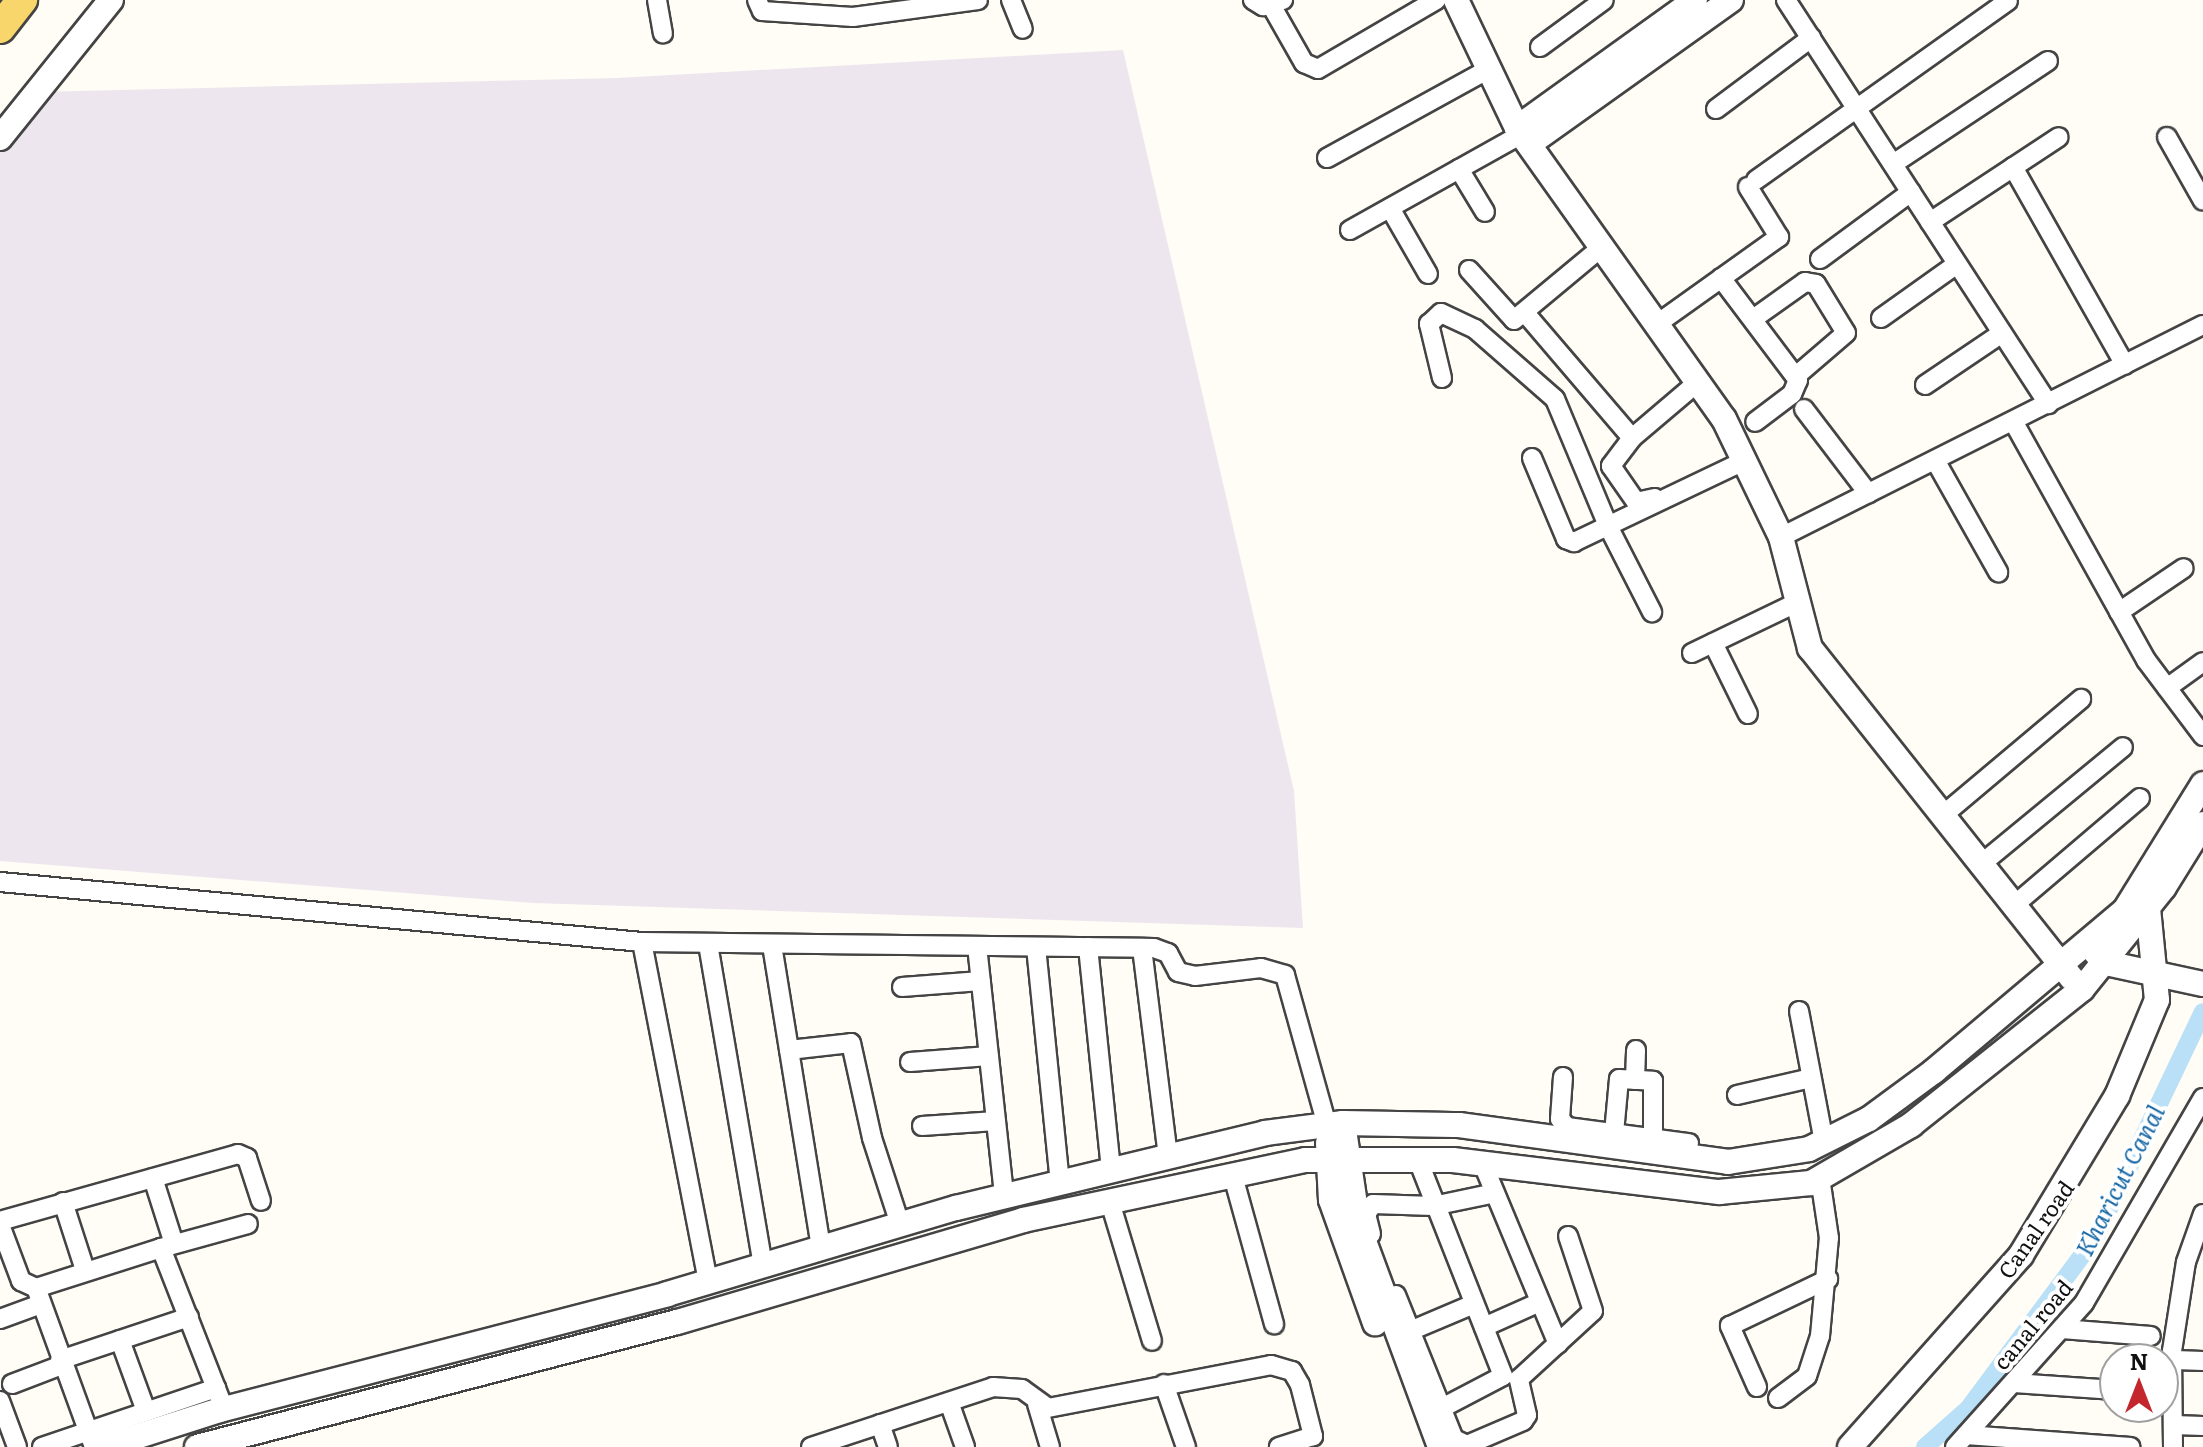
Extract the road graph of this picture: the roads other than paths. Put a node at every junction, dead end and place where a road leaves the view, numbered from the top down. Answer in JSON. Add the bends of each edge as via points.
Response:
{"nodes":[{"id":1,"x":22,"y":0,"type":"edge"},
{"id":2,"x":111,"y":0,"type":"edge"},
{"id":3,"x":657,"y":0,"type":"edge"},
{"id":4,"x":757,"y":0,"type":"edge"},
{"id":5,"x":978,"y":0,"type":"edge"},
{"id":6,"x":1011,"y":0,"type":"edge"},
{"id":7,"x":1436,"y":0,"type":"edge"},
{"id":8,"x":1456,"y":0,"type":"edge"},
{"id":9,"x":1604,"y":0,"type":"edge"},
{"id":10,"x":1695,"y":0,"type":"edge"},
{"id":11,"x":1731,"y":0,"type":"edge"},
{"id":12,"x":1786,"y":0,"type":"edge"},
{"id":13,"x":1975,"y":0,"type":"edge"},
{"id":14,"x":2008,"y":1,"type":"edge"},
{"id":15,"x":1269,"y":2,"type":"edge"},
{"id":16,"x":1987,"y":17,"type":"junction"},
{"id":17,"x":0,"y":28,"type":"edge"},
{"id":18,"x":1023,"y":29,"type":"dead end"},
{"id":19,"x":663,"y":33,"type":"dead end"},
{"id":20,"x":1811,"y":38,"type":"junction"},
{"id":21,"x":1540,"y":47,"type":"dead end"},
{"id":22,"x":2048,"y":61,"type":"dead end"},
{"id":23,"x":1489,"y":69,"type":"junction"},
{"id":24,"x":1716,"y":109,"type":"dead end"},
{"id":25,"x":1858,"y":110,"type":"junction"},
{"id":26,"x":1523,"y":135,"type":"junction"},
{"id":27,"x":2059,"y":137,"type":"dead end"},
{"id":28,"x":2167,"y":137,"type":"dead end"},
{"id":29,"x":0,"y":138,"type":"edge"},
{"id":30,"x":1327,"y":158,"type":"dead end"},
{"id":31,"x":1893,"y":164,"type":"junction"},
{"id":32,"x":2013,"y":167,"type":"junction"},
{"id":33,"x":1459,"y":169,"type":"junction"},
{"id":34,"x":1911,"y":192,"type":"junction"},
{"id":35,"x":2203,"y":201,"type":"edge"},
{"id":36,"x":1390,"y":208,"type":"junction"},
{"id":37,"x":1485,"y":212,"type":"dead end"},
{"id":38,"x":1930,"y":222,"type":"junction"},
{"id":39,"x":1350,"y":230,"type":"dead end"},
{"id":40,"x":1602,"y":247,"type":"junction"},
{"id":41,"x":1820,"y":259,"type":"dead end"},
{"id":42,"x":1957,"y":264,"type":"junction"},
{"id":43,"x":1469,"y":270,"type":"dead end"},
{"id":44,"x":1428,"y":274,"type":"dead end"},
{"id":45,"x":1721,"y":278,"type":"junction"},
{"id":46,"x":1526,"y":314,"type":"junction"},
{"id":47,"x":1881,"y":318,"type":"dead end"},
{"id":48,"x":1753,"y":319,"type":"junction"},
{"id":49,"x":1657,"y":324,"type":"junction"},
{"id":50,"x":2203,"y":325,"type":"edge"},
{"id":51,"x":2002,"y":333,"type":"junction"},
{"id":52,"x":2125,"y":365,"type":"junction"},
{"id":53,"x":1796,"y":376,"type":"junction"},
{"id":54,"x":1442,"y":378,"type":"dead end"},
{"id":55,"x":1698,"y":382,"type":"junction"},
{"id":56,"x":1925,"y":385,"type":"dead end"},
{"id":57,"x":2048,"y":404,"type":"junction"},
{"id":58,"x":1804,"y":409,"type":"dead end"},
{"id":59,"x":2013,"y":421,"type":"junction"},
{"id":60,"x":1755,"y":422,"type":"dead end"},
{"id":61,"x":1632,"y":438,"type":"junction"},
{"id":62,"x":1532,"y":458,"type":"dead end"},
{"id":63,"x":1935,"y":460,"type":"junction"},
{"id":64,"x":1744,"y":461,"type":"junction"},
{"id":65,"x":1672,"y":488,"type":"dead end"},
{"id":66,"x":1868,"y":493,"type":"junction"},
{"id":67,"x":1608,"y":526,"type":"junction"},
{"id":68,"x":1781,"y":537,"type":"junction"},
{"id":69,"x":2184,"y":568,"type":"dead end"},
{"id":70,"x":1998,"y":572,"type":"dead end"},
{"id":71,"x":1798,"y":602,"type":"junction"},
{"id":72,"x":1652,"y":612,"type":"dead end"},
{"id":73,"x":2119,"y":612,"type":"junction"},
{"id":74,"x":1713,"y":643,"type":"junction"},
{"id":75,"x":1692,"y":653,"type":"dead end"},
{"id":76,"x":2203,"y":662,"type":"edge"},
{"id":77,"x":2167,"y":688,"type":"junction"},
{"id":78,"x":2081,"y":699,"type":"dead end"},
{"id":79,"x":1748,"y":714,"type":"dead end"},
{"id":80,"x":2203,"y":736,"type":"edge"},
{"id":81,"x":2123,"y":747,"type":"dead end"},
{"id":82,"x":2203,"y":784,"type":"edge"},
{"id":83,"x":2140,"y":798,"type":"dead end"},
{"id":84,"x":1942,"y":816,"type":"junction"},
{"id":85,"x":2203,"y":824,"type":"edge"},
{"id":86,"x":1980,"y":865,"type":"junction"},
{"id":87,"x":0,"y":882,"type":"edge"},
{"id":88,"x":2012,"y":907,"type":"junction"},
{"id":89,"x":2148,"y":909,"type":"junction"},
{"id":90,"x":642,"y":942,"type":"junction"},
{"id":91,"x":708,"y":944,"type":"junction"},
{"id":92,"x":2086,"y":944,"type":"junction"},
{"id":93,"x":772,"y":945,"type":"junction"},
{"id":94,"x":977,"y":946,"type":"junction"},
{"id":95,"x":1036,"y":947,"type":"junction"},
{"id":96,"x":1088,"y":947,"type":"junction"},
{"id":97,"x":1142,"y":948,"type":"junction"},
{"id":98,"x":2106,"y":963,"type":"junction"},
{"id":99,"x":2061,"y":966,"type":"junction"},
{"id":100,"x":2151,"y":975,"type":"junction"},
{"id":101,"x":981,"y":981,"type":"junction"},
{"id":102,"x":2196,"y":984,"type":"edge"},
{"id":103,"x":902,"y":987,"type":"dead end"},
{"id":104,"x":2082,"y":989,"type":"junction"},
{"id":105,"x":1799,"y":1011,"type":"dead end"},
{"id":106,"x":789,"y":1050,"type":"junction"},
{"id":107,"x":1636,"y":1050,"type":"dead end"},
{"id":108,"x":989,"y":1056,"type":"junction"},
{"id":109,"x":910,"y":1062,"type":"dead end"},
{"id":110,"x":1563,"y":1077,"type":"dead end"},
{"id":111,"x":1811,"y":1078,"type":"junction"},
{"id":112,"x":1635,"y":1080,"type":"junction"},
{"id":113,"x":1737,"y":1095,"type":"dead end"},
{"id":114,"x":2203,"y":1098,"type":"edge"},
{"id":115,"x":996,"y":1121,"type":"junction"},
{"id":116,"x":1335,"y":1124,"type":"junction"},
{"id":117,"x":922,"y":1126,"type":"dead end"},
{"id":118,"x":1653,"y":1138,"type":"junction"},
{"id":119,"x":1624,"y":1140,"type":"junction"},
{"id":120,"x":1824,"y":1142,"type":"junction"},
{"id":121,"x":1689,"y":1143,"type":"dead end"},
{"id":122,"x":1168,"y":1156,"type":"junction"},
{"id":123,"x":1338,"y":1160,"type":"junction"},
{"id":124,"x":1418,"y":1160,"type":"junction"},
{"id":125,"x":1483,"y":1164,"type":"junction"},
{"id":126,"x":1111,"y":1170,"type":"junction"},
{"id":127,"x":1233,"y":1176,"type":"junction"},
{"id":128,"x":153,"y":1178,"type":"junction"},
{"id":129,"x":1820,"y":1178,"type":"junction"},
{"id":130,"x":1060,"y":1182,"type":"junction"},
{"id":131,"x":1495,"y":1193,"type":"junction"},
{"id":132,"x":1004,"y":1196,"type":"junction"},
{"id":133,"x":261,"y":1201,"type":"dead end"},
{"id":134,"x":63,"y":1202,"type":"junction"},
{"id":135,"x":1110,"y":1202,"type":"junction"},
{"id":136,"x":1433,"y":1206,"type":"junction"},
{"id":137,"x":2203,"y":1214,"type":"edge"},
{"id":138,"x":0,"y":1223,"type":"edge"},
{"id":139,"x":248,"y":1224,"type":"dead end"},
{"id":140,"x":900,"y":1224,"type":"junction"},
{"id":141,"x":1568,"y":1236,"type":"dead end"},
{"id":142,"x":167,"y":1246,"type":"junction"},
{"id":143,"x":821,"y":1248,"type":"junction"},
{"id":144,"x":2194,"y":1262,"type":"edge"},
{"id":145,"x":763,"y":1266,"type":"junction"},
{"id":146,"x":85,"y":1270,"type":"junction"},
{"id":147,"x":1828,"y":1279,"type":"junction"},
{"id":148,"x":708,"y":1282,"type":"junction"},
{"id":149,"x":37,"y":1297,"type":"junction"},
{"id":150,"x":1540,"y":1302,"type":"junction"},
{"id":151,"x":1474,"y":1304,"type":"junction"},
{"id":152,"x":189,"y":1317,"type":"junction"},
{"id":153,"x":0,"y":1319,"type":"edge"},
{"id":154,"x":1274,"y":1324,"type":"dead end"},
{"id":155,"x":1484,"y":1327,"type":"junction"},
{"id":156,"x":2062,"y":1329,"type":"junction"},
{"id":157,"x":1410,"y":1331,"type":"junction"},
{"id":158,"x":2151,"y":1336,"type":"dead end"},
{"id":159,"x":120,"y":1340,"type":"junction"},
{"id":160,"x":1152,"y":1341,"type":"dead end"},
{"id":161,"x":2178,"y":1343,"type":"edge"},
{"id":162,"x":1558,"y":1344,"type":"junction"},
{"id":163,"x":2179,"y":1360,"type":"edge"},
{"id":164,"x":2203,"y":1361,"type":"edge"},
{"id":165,"x":61,"y":1363,"type":"junction"},
{"id":166,"x":2014,"y":1383,"type":"junction"},
{"id":167,"x":12,"y":1384,"type":"dead end"},
{"id":168,"x":1164,"y":1384,"type":"junction"},
{"id":169,"x":1757,"y":1387,"type":"dead end"},
{"id":170,"x":2099,"y":1389,"type":"edge"},
{"id":171,"x":220,"y":1398,"type":"junction"},
{"id":172,"x":1778,"y":1398,"type":"dead end"},
{"id":173,"x":0,"y":1401,"type":"edge"},
{"id":174,"x":949,"y":1402,"type":"junction"},
{"id":175,"x":1037,"y":1404,"type":"junction"},
{"id":176,"x":1442,"y":1408,"type":"junction"},
{"id":177,"x":146,"y":1411,"type":"junction"},
{"id":178,"x":880,"y":1424,"type":"junction"},
{"id":179,"x":2174,"y":1425,"type":"joint"},
{"id":180,"x":2203,"y":1426,"type":"edge"},
{"id":181,"x":1960,"y":1441,"type":"edge"},
{"id":182,"x":95,"y":1442,"type":"edge"},
{"id":183,"x":1314,"y":1442,"type":"edge"},
{"id":184,"x":17,"y":1447,"type":"edge"},
{"id":185,"x":42,"y":1447,"type":"edge"},
{"id":186,"x":197,"y":1447,"type":"edge"},
{"id":187,"x":812,"y":1447,"type":"edge"},
{"id":188,"x":888,"y":1447,"type":"edge"},
{"id":189,"x":965,"y":1447,"type":"edge"},
{"id":190,"x":1050,"y":1447,"type":"edge"},
{"id":191,"x":1186,"y":1447,"type":"edge"},
{"id":192,"x":1279,"y":1447,"type":"edge"},
{"id":193,"x":1424,"y":1447,"type":"edge"},
{"id":194,"x":1440,"y":1447,"type":"edge"},
{"id":195,"x":1850,"y":1447,"type":"edge"},
{"id":196,"x":2131,"y":1447,"type":"edge"},
{"id":197,"x":2173,"y":1447,"type":"edge"}],
"edges":[{"from":1,"to":17,"type":"main road"},
{"from":2,"to":29,"type":"street"},
{"from":3,"to":19,"type":"street"},
{"from":4,"to":5,"type":"street","via":[[762,11],[853,17]]},
{"from":6,"to":18,"type":"street"},
{"from":7,"to":15,"type":"street","via":[[1318,69],[1304,63]]},
{"from":8,"to":23,"type":"street"},
{"from":9,"to":21,"type":"street"},
{"from":10,"to":26,"type":"street"},
{"from":11,"to":26,"type":"street"},
{"from":12,"to":20,"type":"street"},
{"from":13,"to":16,"type":"street"},
{"from":14,"to":16,"type":"street"},
{"from":16,"to":25,"type":"street"},
{"from":20,"to":24,"type":"street"},
{"from":20,"to":25,"type":"street"},
{"from":22,"to":31,"type":"street"},
{"from":23,"to":26,"type":"street"},
{"from":23,"to":30,"type":"street"},
{"from":25,"to":31,"type":"street"},
{"from":25,"to":45,"type":"street","via":[[1752,184],[1779,237]]},
{"from":26,"to":33,"type":"street"},
{"from":26,"to":40,"type":"street"},
{"from":27,"to":32,"type":"street"},
{"from":28,"to":35,"type":"street"},
{"from":31,"to":34,"type":"street"},
{"from":32,"to":38,"type":"street"},
{"from":32,"to":52,"type":"street"},
{"from":33,"to":36,"type":"street"},
{"from":33,"to":37,"type":"street"},
{"from":34,"to":38,"type":"street"},
{"from":34,"to":41,"type":"street"},
{"from":36,"to":39,"type":"street"},
{"from":36,"to":44,"type":"street"},
{"from":38,"to":42,"type":"street"},
{"from":40,"to":46,"type":"street"},
{"from":40,"to":49,"type":"street"},
{"from":42,"to":47,"type":"street"},
{"from":42,"to":51,"type":"street"},
{"from":43,"to":46,"type":"street","via":[[1506,318]]},
{"from":45,"to":48,"type":"street"},
{"from":45,"to":49,"type":"street"},
{"from":46,"to":61,"type":"street"},
{"from":48,"to":53,"type":"street"},
{"from":48,"to":53,"type":"street","via":[[1805,282],[1816,284],[1846,333]]},
{"from":49,"to":55,"type":"street"},
{"from":50,"to":52,"type":"street"},
{"from":51,"to":56,"type":"street"},
{"from":51,"to":57,"type":"street"},
{"from":52,"to":57,"type":"street"},
{"from":53,"to":60,"type":"street","via":[[1792,394]]},
{"from":54,"to":67,"type":"street","via":[[1429,324],[1441,313],[1475,329],[1555,399]]},
{"from":55,"to":61,"type":"street"},
{"from":55,"to":64,"type":"street"},
{"from":57,"to":59,"type":"street"},
{"from":58,"to":66,"type":"street"},
{"from":59,"to":63,"type":"street"},
{"from":59,"to":73,"type":"street"},
{"from":61,"to":65,"type":"street","via":[[1611,466],[1636,502]]},
{"from":62,"to":67,"type":"street","via":[[1566,539],[1574,542]]},
{"from":63,"to":66,"type":"street"},
{"from":63,"to":70,"type":"street"},
{"from":64,"to":67,"type":"street"},
{"from":64,"to":68,"type":"street"},
{"from":66,"to":68,"type":"street"},
{"from":67,"to":72,"type":"street"},
{"from":68,"to":71,"type":"street"},
{"from":69,"to":73,"type":"street"},
{"from":71,"to":74,"type":"street"},
{"from":71,"to":84,"type":"street","via":[[1810,648]]},
{"from":73,"to":77,"type":"street"},
{"from":74,"to":75,"type":"street"},
{"from":74,"to":79,"type":"street"},
{"from":76,"to":77,"type":"street"},
{"from":77,"to":80,"type":"street"},
{"from":78,"to":84,"type":"street"},
{"from":81,"to":86,"type":"street"},
{"from":82,"to":92,"type":"street","via":[[2139,893]]},
{"from":83,"to":88,"type":"street"},
{"from":84,"to":86,"type":"street"},
{"from":85,"to":89,"type":"street"},
{"from":86,"to":88,"type":"street"},
{"from":87,"to":90,"type":"street"},
{"from":88,"to":99,"type":"street"},
{"from":89,"to":98,"type":"street"},
{"from":89,"to":100,"type":"street","name":"Canal road"},
{"from":90,"to":91,"type":"street"},
{"from":90,"to":148,"type":"street"},
{"from":91,"to":93,"type":"street"},
{"from":91,"to":145,"type":"street"},
{"from":92,"to":98,"type":"street"},
{"from":92,"to":99,"type":"street"},
{"from":93,"to":94,"type":"street"},
{"from":93,"to":106,"type":"street"},
{"from":94,"to":95,"type":"street"},
{"from":94,"to":101,"type":"street"},
{"from":95,"to":96,"type":"street"},
{"from":95,"to":130,"type":"street"},
{"from":96,"to":97,"type":"street"},
{"from":96,"to":126,"type":"street"},
{"from":97,"to":116,"type":"street","via":[[1168,953],[1178,972],[1195,976],[1261,968],[1285,975]]},
{"from":97,"to":122,"type":"street"},
{"from":98,"to":100,"type":"street"},
{"from":98,"to":104,"type":"street"},
{"from":99,"to":104,"type":"street"},
{"from":99,"to":120,"type":"street","via":[[1869,1119]]},
{"from":100,"to":102,"type":"street"},
{"from":100,"to":195,"type":"street","name":"Canal road","via":[[2157,1000],[2149,1029],[2067,1185],[2021,1255]]},
{"from":101,"to":103,"type":"street"},
{"from":101,"to":108,"type":"street"},
{"from":104,"to":129,"type":"street","via":[[1911,1125]]},
{"from":105,"to":111,"type":"street"},
{"from":106,"to":140,"type":"street","via":[[851,1043],[872,1138]]},
{"from":106,"to":143,"type":"street"},
{"from":107,"to":112,"type":"street"},
{"from":108,"to":109,"type":"street"},
{"from":108,"to":115,"type":"street"},
{"from":110,"to":119,"type":"street","via":[[1563,1125]]},
{"from":111,"to":113,"type":"street"},
{"from":111,"to":120,"type":"street"},
{"from":112,"to":118,"type":"street","via":[[1656,1083]]},
{"from":112,"to":119,"type":"street","via":[[1618,1082]]},
{"from":114,"to":156,"type":"street","name":"canal road","via":[[2134,1224]]},
{"from":115,"to":117,"type":"street"},
{"from":115,"to":132,"type":"street"},
{"from":116,"to":119,"type":"street","via":[[1459,1125]]},
{"from":116,"to":122,"type":"street"},
{"from":116,"to":123,"type":"street"},
{"from":118,"to":119,"type":"street"},
{"from":118,"to":121,"type":"street"},
{"from":119,"to":120,"type":"street","via":[[1728,1162]]},
{"from":122,"to":126,"type":"street"},
{"from":123,"to":124,"type":"street"},
{"from":123,"to":127,"type":"street"},
{"from":123,"to":193,"type":"street","via":[[1342,1239]]},
{"from":123,"to":194,"type":"street"},
{"from":124,"to":125,"type":"street"},
{"from":124,"to":136,"type":"street"},
{"from":125,"to":129,"type":"street","via":[[1719,1192]]},
{"from":125,"to":131,"type":"street"},
{"from":126,"to":130,"type":"street"},
{"from":127,"to":135,"type":"street"},
{"from":127,"to":154,"type":"street"},
{"from":128,"to":133,"type":"street","via":[[242,1155]]},
{"from":128,"to":134,"type":"street"},
{"from":128,"to":142,"type":"street"},
{"from":129,"to":147,"type":"street","via":[[1829,1224]]},
{"from":130,"to":132,"type":"street"},
{"from":131,"to":136,"type":"street"},
{"from":131,"to":150,"type":"street"},
{"from":132,"to":140,"type":"street"},
{"from":134,"to":138,"type":"street"},
{"from":134,"to":146,"type":"street"},
{"from":135,"to":160,"type":"street"},
{"from":135,"to":186,"type":"street"},
{"from":136,"to":151,"type":"street"},
{"from":136,"to":157,"type":"street","via":[[1383,1201],[1366,1214]]},
{"from":137,"to":144,"type":"street"},
{"from":138,"to":149,"type":"street","via":[[21,1281]]},
{"from":139,"to":142,"type":"street"},
{"from":140,"to":143,"type":"street"},
{"from":141,"to":162,"type":"street","via":[[1594,1308]]},
{"from":142,"to":146,"type":"street"},
{"from":142,"to":152,"type":"street"},
{"from":143,"to":145,"type":"street"},
{"from":144,"to":161,"type":"street"},
{"from":145,"to":148,"type":"street"},
{"from":146,"to":149,"type":"street"},
{"from":147,"to":169,"type":"street","via":[[1730,1326]]},
{"from":147,"to":172,"type":"street","via":[[1807,1376]]},
{"from":148,"to":171,"type":"street"},
{"from":149,"to":153,"type":"street"},
{"from":149,"to":165,"type":"street"},
{"from":150,"to":155,"type":"street"},
{"from":150,"to":162,"type":"street"},
{"from":151,"to":155,"type":"street"},
{"from":151,"to":157,"type":"street"},
{"from":152,"to":159,"type":"street"},
{"from":152,"to":171,"type":"street"},
{"from":155,"to":176,"type":"street","via":[[1503,1376]]},
{"from":156,"to":158,"type":"street"},
{"from":156,"to":166,"type":"street","name":"canal road"},
{"from":157,"to":176,"type":"street"},
{"from":159,"to":165,"type":"street"},
{"from":159,"to":177,"type":"street"},
{"from":162,"to":176,"type":"street","via":[[1519,1379],[1523,1421],[1459,1444]]},
{"from":163,"to":164,"type":"street"},
{"from":165,"to":167,"type":"street"},
{"from":165,"to":182,"type":"street"},
{"from":166,"to":170,"type":"street"},
{"from":166,"to":181,"type":"street","name":"canal road"},
{"from":168,"to":175,"type":"street","via":[[1048,1408]]},
{"from":168,"to":183,"type":"street","via":[[1250,1367],[1292,1371]]},
{"from":168,"to":191,"type":"street"},
{"from":171,"to":177,"type":"street"},
{"from":171,"to":182,"type":"street"},
{"from":173,"to":184,"type":"street"},
{"from":174,"to":175,"type":"street","via":[[1010,1385]]},
{"from":174,"to":178,"type":"street"},
{"from":174,"to":189,"type":"street"},
{"from":175,"to":190,"type":"street"},
{"from":177,"to":182,"type":"street"},
{"from":178,"to":187,"type":"street"},
{"from":178,"to":188,"type":"street"},
{"from":179,"to":180,"type":"street"},
{"from":179,"to":197,"type":"street"},
{"from":181,"to":196,"type":"street"},
{"from":182,"to":185,"type":"street"},
{"from":183,"to":192,"type":"street"}]}
